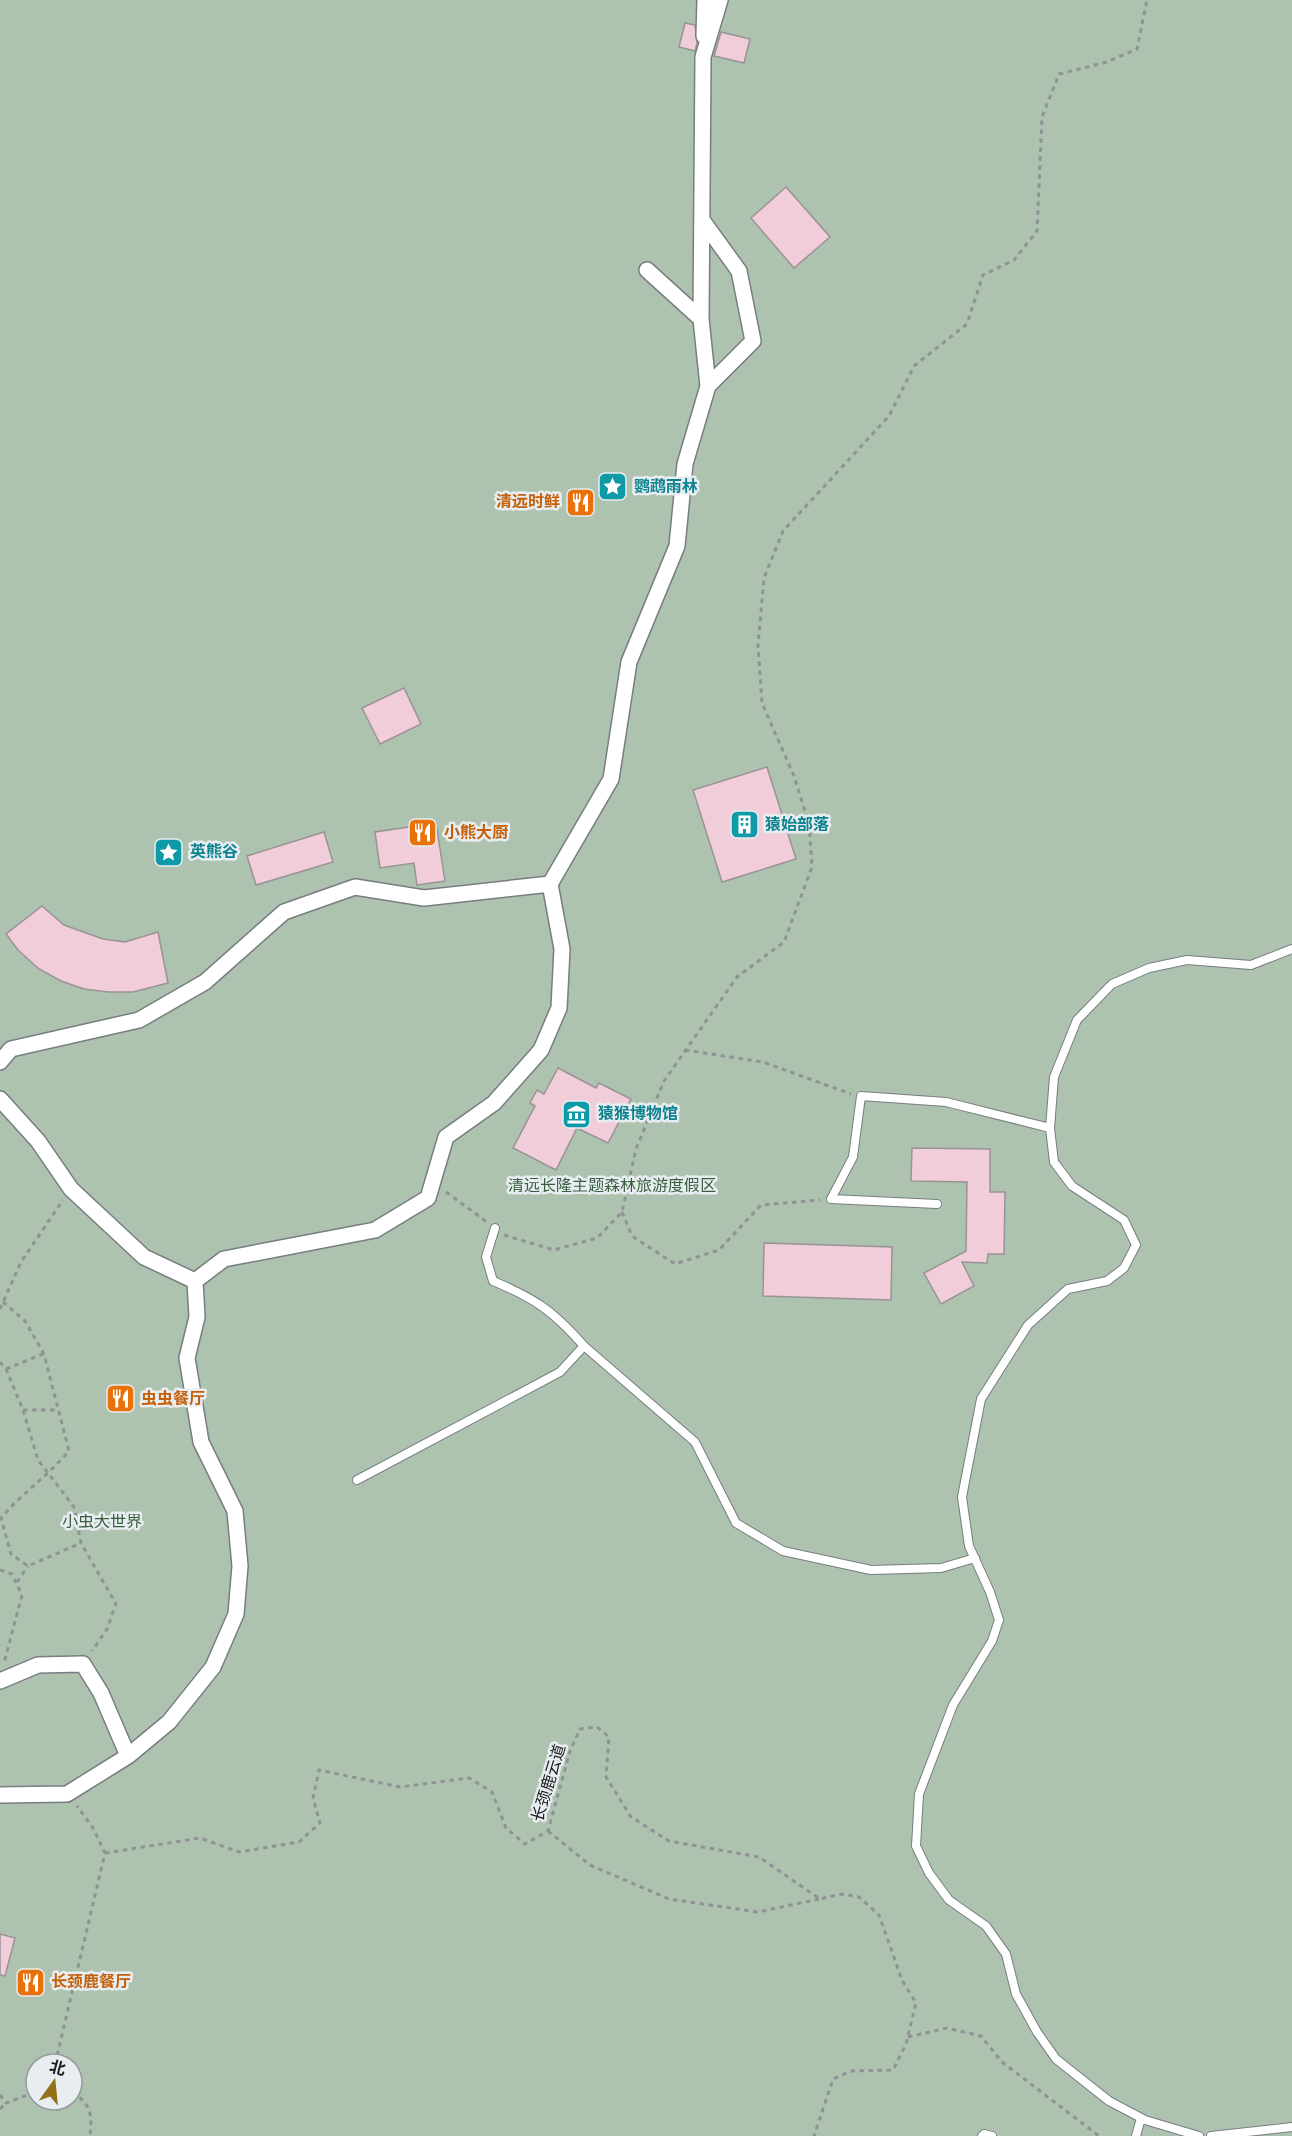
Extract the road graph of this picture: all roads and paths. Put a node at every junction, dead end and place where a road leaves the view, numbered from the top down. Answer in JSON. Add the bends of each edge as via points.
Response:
{"nodes":[{"id":1,"x":705,"y":0,"type":"edge"},
{"id":2,"x":720,"y":0,"type":"edge"},
{"id":3,"x":1147,"y":0,"type":"edge"},
{"id":4,"x":703,"y":57,"type":"junction"},
{"id":5,"x":702,"y":220,"type":"junction"},
{"id":6,"x":647,"y":270,"type":"dead end"},
{"id":7,"x":701,"y":319,"type":"junction"},
{"id":8,"x":708,"y":386,"type":"junction"},
{"id":9,"x":550,"y":884,"type":"junction"},
{"id":10,"x":1292,"y":949,"type":"edge"},
{"id":11,"x":686,"y":1050,"type":"junction"},
{"id":12,"x":0,"y":1062,"type":"edge"},
{"id":13,"x":861,"y":1096,"type":"junction"},
{"id":14,"x":0,"y":1099,"type":"edge"},
{"id":15,"x":1050,"y":1128,"type":"junction"},
{"id":16,"x":433,"y":1182,"type":"junction"},
{"id":17,"x":71,"y":1189,"type":"junction"},
{"id":18,"x":831,"y":1199,"type":"junction"},
{"id":19,"x":937,"y":1204,"type":"dead end"},
{"id":20,"x":622,"y":1212,"type":"junction"},
{"id":21,"x":495,"y":1228,"type":"junction"},
{"id":22,"x":195,"y":1281,"type":"junction"},
{"id":23,"x":3,"y":1302,"type":"junction"},
{"id":24,"x":0,"y":1309,"type":"edge"},
{"id":25,"x":584,"y":1346,"type":"junction"},
{"id":26,"x":44,"y":1354,"type":"junction"},
{"id":27,"x":0,"y":1362,"type":"edge"},
{"id":28,"x":6,"y":1369,"type":"junction"},
{"id":29,"x":23,"y":1410,"type":"junction"},
{"id":30,"x":58,"y":1410,"type":"junction"},
{"id":31,"x":49,"y":1475,"type":"junction"},
{"id":32,"x":357,"y":1480,"type":"dead end"},
{"id":33,"x":0,"y":1518,"type":"edge"},
{"id":34,"x":81,"y":1543,"type":"junction"},
{"id":35,"x":975,"y":1558,"type":"junction"},
{"id":36,"x":28,"y":1566,"type":"junction"},
{"id":37,"x":0,"y":1570,"type":"edge"},
{"id":38,"x":16,"y":1583,"type":"junction"},
{"id":39,"x":83,"y":1664,"type":"junction"},
{"id":40,"x":1,"y":1675,"type":"edge"},
{"id":41,"x":128,"y":1756,"type":"junction"},
{"id":42,"x":67,"y":1794,"type":"junction"},
{"id":43,"x":0,"y":1795,"type":"edge"},
{"id":44,"x":548,"y":1831,"type":"junction"},
{"id":45,"x":105,"y":1853,"type":"junction"},
{"id":46,"x":820,"y":1899,"type":"junction"},
{"id":47,"x":908,"y":2037,"type":"junction"},
{"id":48,"x":58,"y":2052,"type":"edge"},
{"id":49,"x":0,"y":2095,"type":"edge"},
{"id":50,"x":24,"y":2096,"type":"edge"},
{"id":51,"x":84,"y":2100,"type":"edge"},
{"id":52,"x":6,"y":2103,"type":"junction"},
{"id":53,"x":0,"y":2109,"type":"edge"},
{"id":54,"x":1141,"y":2118,"type":"junction"},
{"id":55,"x":1292,"y":2127,"type":"edge"},
{"id":56,"x":90,"y":2136,"type":"edge"},
{"id":57,"x":814,"y":2136,"type":"edge"},
{"id":58,"x":982,"y":2136,"type":"edge"},
{"id":59,"x":992,"y":2136,"type":"edge"},
{"id":60,"x":1099,"y":2136,"type":"edge"},
{"id":61,"x":1136,"y":2136,"type":"edge"},
{"id":62,"x":1199,"y":2136,"type":"edge"},
{"id":63,"x":1212,"y":2136,"type":"edge"}],
"edges":[{"from":1,"to":4,"type":"street"},
{"from":2,"to":4,"type":"street"},
{"from":3,"to":11,"type":"path","via":[[1137,49],[1107,62],[1059,74],[1042,117],[1037,231],[1014,260],[982,275],[967,324],[914,366],[889,416],[783,531],[764,578],[758,645],[762,704],[794,776],[809,824],[813,867],[784,942],[737,977]]},
{"from":4,"to":5,"type":"street"},
{"from":5,"to":7,"type":"street"},
{"from":5,"to":8,"type":"street","via":[[739,272],[753,341]]},
{"from":6,"to":7,"type":"street"},
{"from":7,"to":8,"type":"street"},
{"from":8,"to":9,"type":"street","via":[[685,464],[677,546],[629,662],[611,779]]},
{"from":9,"to":12,"type":"street","via":[[424,898],[355,887],[284,912],[205,982],[138,1020],[11,1049]]},
{"from":9,"to":16,"type":"street","via":[[562,949],[559,1008],[541,1050],[494,1103],[446,1137]]},
{"from":10,"to":15,"type":"lane","via":[[1251,965],[1187,960],[1149,968],[1112,984],[1077,1020],[1054,1077]]},
{"from":11,"to":13,"type":"path","via":[[763,1062]]},
{"from":11,"to":20,"type":"path","via":[[664,1081],[636,1149]]},
{"from":13,"to":15,"type":"lane","via":[[946,1102]]},
{"from":13,"to":18,"type":"lane","via":[[853,1157]]},
{"from":14,"to":17,"type":"street","via":[[38,1141]]},
{"from":15,"to":35,"type":"lane","via":[[1053,1162],[1072,1186],[1124,1220],[1136,1245],[1124,1268],[1107,1281],[1068,1289],[1028,1325],[981,1399],[962,1497],[969,1546]]},
{"from":16,"to":21,"type":"path"},
{"from":16,"to":22,"type":"street","via":[[428,1198],[375,1230],[224,1259]]},
{"from":17,"to":22,"type":"street","via":[[144,1257]]},
{"from":17,"to":23,"type":"path","via":[[21,1262]]},
{"from":18,"to":19,"type":"lane"},
{"from":18,"to":20,"type":"path","via":[[761,1205],[719,1250],[675,1264],[632,1236]]},
{"from":20,"to":21,"type":"path","via":[[597,1238],[554,1250]]},
{"from":21,"to":25,"type":"lane","via":[[486,1257],[493,1281],[557,1316]]},
{"from":22,"to":41,"type":"street","via":[[197,1317],[187,1358],[201,1442],[235,1511],[240,1566],[236,1614],[213,1667],[169,1722]]},
{"from":23,"to":24,"type":"path"},
{"from":23,"to":26,"type":"path","via":[[25,1321]]},
{"from":25,"to":32,"type":"lane","via":[[560,1372]]},
{"from":25,"to":35,"type":"lane","via":[[695,1442],[736,1523],[783,1551],[871,1570],[941,1568]]},
{"from":26,"to":28,"type":"path"},
{"from":26,"to":30,"type":"path"},
{"from":27,"to":28,"type":"path"},
{"from":28,"to":29,"type":"path"},
{"from":29,"to":30,"type":"path"},
{"from":29,"to":31,"type":"path","via":[[38,1460]]},
{"from":30,"to":31,"type":"path","via":[[69,1451]]},
{"from":31,"to":33,"type":"path","via":[[18,1498]]},
{"from":31,"to":34,"type":"path","via":[[74,1507]]},
{"from":33,"to":36,"type":"path","via":[[11,1554]]},
{"from":34,"to":36,"type":"path"},
{"from":34,"to":39,"type":"path","via":[[116,1604],[107,1629]]},
{"from":35,"to":54,"type":"lane","via":[[999,1620],[992,1641],[953,1705],[919,1794],[916,1846],[949,1900],[986,1926],[1006,1954],[1016,1994],[1056,2059],[1109,2101]]},
{"from":36,"to":38,"type":"path"},
{"from":37,"to":38,"type":"path","via":[[12,1574]]},
{"from":38,"to":40,"type":"path","via":[[22,1595]]},
{"from":39,"to":40,"type":"street","via":[[38,1665]]},
{"from":39,"to":41,"type":"street","via":[[101,1693]]},
{"from":41,"to":42,"type":"street"},
{"from":42,"to":43,"type":"street"},
{"from":42,"to":45,"type":"path","via":[[93,1828]]},
{"from":44,"to":45,"type":"path","name":"长颈鹿云道","via":[[525,1844],[506,1828],[492,1792],[469,1778],[400,1787],[319,1770],[313,1798],[320,1823],[299,1842],[239,1852],[200,1838]]},
{"from":44,"to":46,"type":"path","via":[[590,1866],[669,1899],[758,1912]]},
{"from":44,"to":46,"type":"path","name":"长颈鹿云道","via":[[580,1729],[597,1727],[609,1737],[606,1777],[631,1817],[669,1841],[759,1857]]},
{"from":45,"to":48,"type":"path"},
{"from":46,"to":47,"type":"path","via":[[842,1894],[859,1897],[879,1915],[902,1980],[916,2003]]},
{"from":47,"to":57,"type":"path","via":[[893,2070],[851,2071],[833,2079]]},
{"from":47,"to":60,"type":"path","via":[[947,2028],[981,2036],[1002,2062]]},
{"from":49,"to":52,"type":"path"},
{"from":50,"to":52,"type":"path"},
{"from":51,"to":56,"type":"path","via":[[92,2118]]},
{"from":52,"to":53,"type":"path"},
{"from":54,"to":61,"type":"lane"},
{"from":54,"to":62,"type":"lane"},
{"from":55,"to":63,"type":"lane"},
{"from":58,"to":59,"type":"lane"}]}
